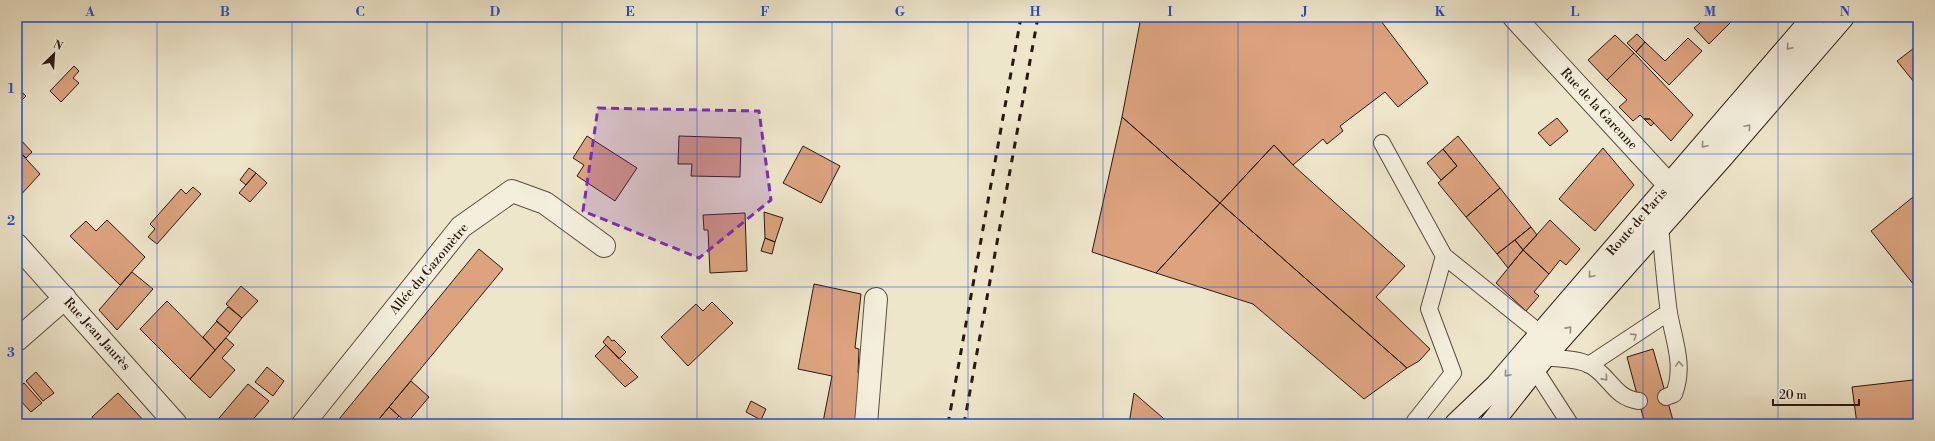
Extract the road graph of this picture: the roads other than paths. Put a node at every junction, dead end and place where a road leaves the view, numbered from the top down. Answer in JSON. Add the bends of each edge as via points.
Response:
{"nodes":[{"id":1,"x":1514,"y":17,"type":"edge"},
{"id":2,"x":1814,"y":17,"type":"edge"},
{"id":3,"x":1843,"y":17,"type":"edge"},
{"id":4,"x":1382,"y":143,"type":"dead end"},
{"id":5,"x":1670,"y":184,"type":"junction"},
{"id":6,"x":1683,"y":201,"type":"junction"},
{"id":7,"x":1660,"y":227,"type":"junction"},
{"id":8,"x":17,"y":245,"type":"edge"},
{"id":9,"x":604,"y":246,"type":"dead end"},
{"id":10,"x":1444,"y":256,"type":"junction"},
{"id":11,"x":65,"y":298,"type":"junction"},
{"id":12,"x":876,"y":299,"type":"dead end"},
{"id":13,"x":1669,"y":312,"type":"junction"},
{"id":14,"x":1541,"y":334,"type":"junction"},
{"id":15,"x":17,"y":340,"type":"edge"},
{"id":16,"x":1534,"y":360,"type":"junction"},
{"id":17,"x":1590,"y":365,"type":"junction"},
{"id":18,"x":1666,"y":397,"type":"dead end"},
{"id":19,"x":1639,"y":401,"type":"dead end"},
{"id":20,"x":176,"y":424,"type":"edge"},
{"id":21,"x":303,"y":424,"type":"edge"},
{"id":22,"x":866,"y":424,"type":"edge"},
{"id":23,"x":1417,"y":424,"type":"edge"},
{"id":24,"x":1456,"y":424,"type":"edge"},
{"id":25,"x":1491,"y":424,"type":"edge"},
{"id":26,"x":1570,"y":424,"type":"edge"}],
"edges":[{"from":1,"to":5,"type":"street","name":"Rue de la Garenne"},
{"from":2,"to":5,"type":"street","name":"Route de Paris","one_way":true},
{"from":6,"to":3,"type":"street","name":"Route de Paris","one_way":true},
{"from":4,"to":10,"type":"lane"},
{"from":5,"to":6,"type":"street","name":"Rue de la Garenne"},
{"from":5,"to":14,"type":"street","name":"Route de Paris","one_way":true},
{"from":6,"to":7,"type":"street","name":"Route de Paris"},
{"from":7,"to":13,"type":"lane"},
{"from":16,"to":7,"type":"street","name":"Route de Paris","one_way":true},
{"from":8,"to":11,"type":"street","name":"Rue Jean Jaurès"},
{"from":9,"to":21,"type":"street","name":"Allée du Gazomètre","via":[[545,202],[512,191],[460,227]]},
{"from":10,"to":14,"type":"lane"},
{"from":10,"to":23,"type":"lane","via":[[1429,309],[1453,372],[1415,421]]},
{"from":11,"to":15,"type":"street"},
{"from":11,"to":20,"type":"street","name":"Rue Jean Jaurès"},
{"from":12,"to":22,"type":"street"},
{"from":17,"to":13,"type":"lane","one_way":true},
{"from":18,"to":13,"type":"lane","one_way":true,"via":[[1674,394],[1680,362]]},
{"from":14,"to":16,"type":"street","name":"Route de Paris"},
{"from":16,"to":17,"type":"lane","via":[[1581,362]]},
{"from":16,"to":24,"type":"street","name":"Route de Paris","one_way":true,"via":[[1496,386]]},
{"from":16,"to":25,"type":"street","name":"Route de Paris"},
{"from":16,"to":26,"type":"lane"},
{"from":17,"to":19,"type":"lane","one_way":true,"via":[[1620,394],[1630,400]]}]}
